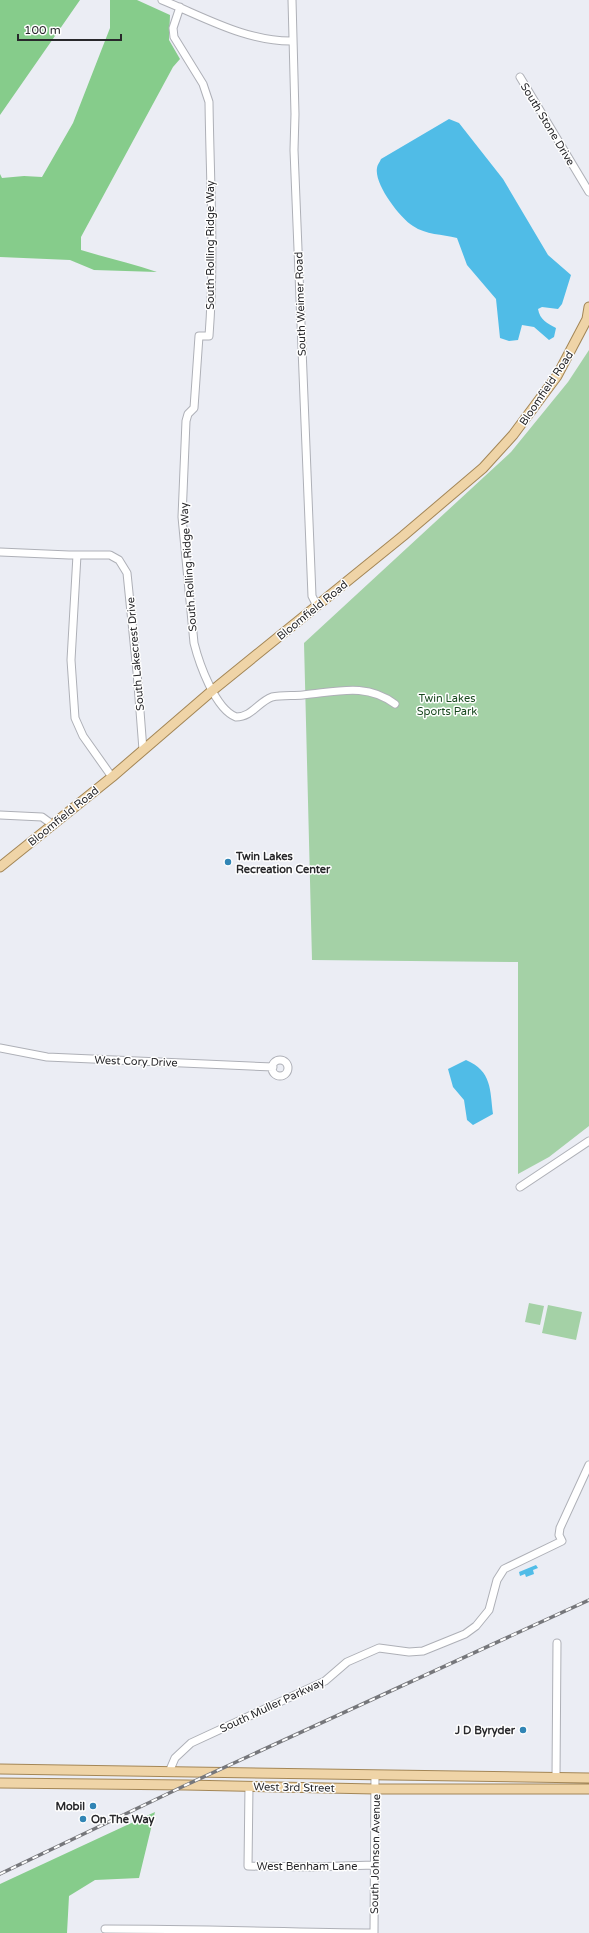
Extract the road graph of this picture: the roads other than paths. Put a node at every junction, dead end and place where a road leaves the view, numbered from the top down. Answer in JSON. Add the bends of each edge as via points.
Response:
{"nodes":[{"id":1,"x":162,"y":0,"type":"edge"},
{"id":2,"x":292,"y":0,"type":"edge"},
{"id":3,"x":180,"y":7,"type":"junction"},
{"id":4,"x":293,"y":41,"type":"junction"},
{"id":5,"x":520,"y":77,"type":"dead end"},
{"id":6,"x":589,"y":192,"type":"edge"},
{"id":7,"x":589,"y":307,"type":"edge"},
{"id":8,"x":588,"y":319,"type":"edge"},
{"id":9,"x":0,"y":552,"type":"edge"},
{"id":10,"x":77,"y":555,"type":"junction"},
{"id":11,"x":317,"y":606,"type":"junction"},
{"id":12,"x":213,"y":690,"type":"junction"},
{"id":13,"x":395,"y":704,"type":"dead end"},
{"id":14,"x":143,"y":750,"type":"junction"},
{"id":15,"x":112,"y":777,"type":"junction"},
{"id":16,"x":0,"y":815,"type":"edge"},
{"id":17,"x":52,"y":825,"type":"junction"},
{"id":18,"x":0,"y":867,"type":"edge"},
{"id":19,"x":0,"y":1048,"type":"edge"},
{"id":20,"x":273,"y":1067,"type":"dead end"},
{"id":21,"x":589,"y":1141,"type":"edge"},
{"id":22,"x":520,"y":1187,"type":"dead end"},
{"id":23,"x":589,"y":1465,"type":"edge"},
{"id":24,"x":556,"y":1643,"type":"dead end"},
{"id":25,"x":0,"y":1769,"type":"edge"},
{"id":26,"x":169,"y":1772,"type":"junction"},
{"id":27,"x":375,"y":1775,"type":"junction"},
{"id":28,"x":464,"y":1776,"type":"junction"},
{"id":29,"x":556,"y":1777,"type":"junction"},
{"id":30,"x":589,"y":1778,"type":"edge"},
{"id":31,"x":0,"y":1783,"type":"edge"},
{"id":32,"x":104,"y":1784,"type":"junction"},
{"id":33,"x":249,"y":1786,"type":"junction"},
{"id":34,"x":464,"y":1788,"type":"junction"},
{"id":35,"x":375,"y":1789,"type":"junction"},
{"id":36,"x":589,"y":1789,"type":"edge"},
{"id":37,"x":374,"y":1865,"type":"junction"},
{"id":38,"x":105,"y":1929,"type":"dead end"},
{"id":39,"x":207,"y":1931,"type":"edge"},
{"id":40,"x":374,"y":1933,"type":"edge"}],
"edges":[{"from":1,"to":3,"type":"street"},
{"from":2,"to":4,"type":"street","name":"South Weimer Road"},
{"from":3,"to":4,"type":"street","via":[[254,37]]},
{"from":3,"to":12,"type":"street","name":"South Rolling Ridge Way","via":[[173,28],[174,37],[203,84],[209,102],[213,272],[209,336],[199,336],[194,408],[186,421],[182,507],[194,643],[197,656]]},
{"from":4,"to":11,"type":"street","name":"South Weimer Road","via":[[294,150],[303,394],[312,596]]},
{"from":5,"to":6,"type":"street","name":"South Stone Drive"},
{"from":7,"to":8,"type":"main road","name":"Bloomfield Road"},
{"from":8,"to":11,"type":"main road","name":"Bloomfield Road","via":[[567,359],[514,435],[460,489]]},
{"from":9,"to":10,"type":"street"},
{"from":10,"to":14,"type":"street","name":"South Lakecrest Drive","via":[[106,554],[119,560],[127,573]]},
{"from":10,"to":15,"type":"street","via":[[71,660],[75,718],[83,736]]},
{"from":11,"to":12,"type":"main road","name":"Bloomfield Road"},
{"from":12,"to":13,"type":"street","via":[[226,712],[238,717],[248,714],[260,703],[272,697],[347,689],[377,693]]},
{"from":12,"to":14,"type":"main road","name":"Bloomfield Road"},
{"from":14,"to":15,"type":"main road","name":"Bloomfield Road"},
{"from":15,"to":17,"type":"main road","name":"Bloomfield Road"},
{"from":16,"to":17,"type":"street","via":[[42,818]]},
{"from":17,"to":18,"type":"main road","name":"Bloomfield Road"},
{"from":19,"to":20,"type":"street","name":"West Cory Drive","via":[[44,1057]]},
{"from":21,"to":22,"type":"street"},
{"from":23,"to":26,"type":"street","name":"South Muller Parkway","via":[[560,1528],[562,1541],[504,1569],[497,1580],[489,1610],[471,1630],[431,1650],[410,1652],[379,1648],[347,1662],[325,1681],[191,1743],[175,1758]]},
{"from":24,"to":29,"type":"street"},
{"from":25,"to":26,"type":"main road","name":"West 3rd Street"},
{"from":26,"to":27,"type":"main road","name":"West 3rd Street"},
{"from":26,"to":32,"type":"main road","via":[[149,1779]]},
{"from":27,"to":28,"type":"main road","name":"West 3rd Street"},
{"from":27,"to":35,"type":"street","name":"South Johnson Avenue"},
{"from":28,"to":29,"type":"main road","name":"West 3rd Street"},
{"from":28,"to":34,"type":"main road"},
{"from":29,"to":30,"type":"main road","name":"West 3rd Street"},
{"from":31,"to":32,"type":"main road","name":"West 3rd Street"},
{"from":32,"to":33,"type":"main road","name":"West 3rd Street"},
{"from":33,"to":35,"type":"main road","name":"West 3rd Street"},
{"from":33,"to":37,"type":"street","name":"West Benham Lane","via":[[248,1866]]},
{"from":34,"to":35,"type":"main road","name":"West 3rd Street"},
{"from":34,"to":36,"type":"main road","name":"West 3rd Street"},
{"from":35,"to":37,"type":"street","name":"South Johnson Avenue"},
{"from":37,"to":40,"type":"street","name":"South Johnson Avenue"},
{"from":38,"to":39,"type":"street"},
{"from":39,"to":40,"type":"street"}]}
